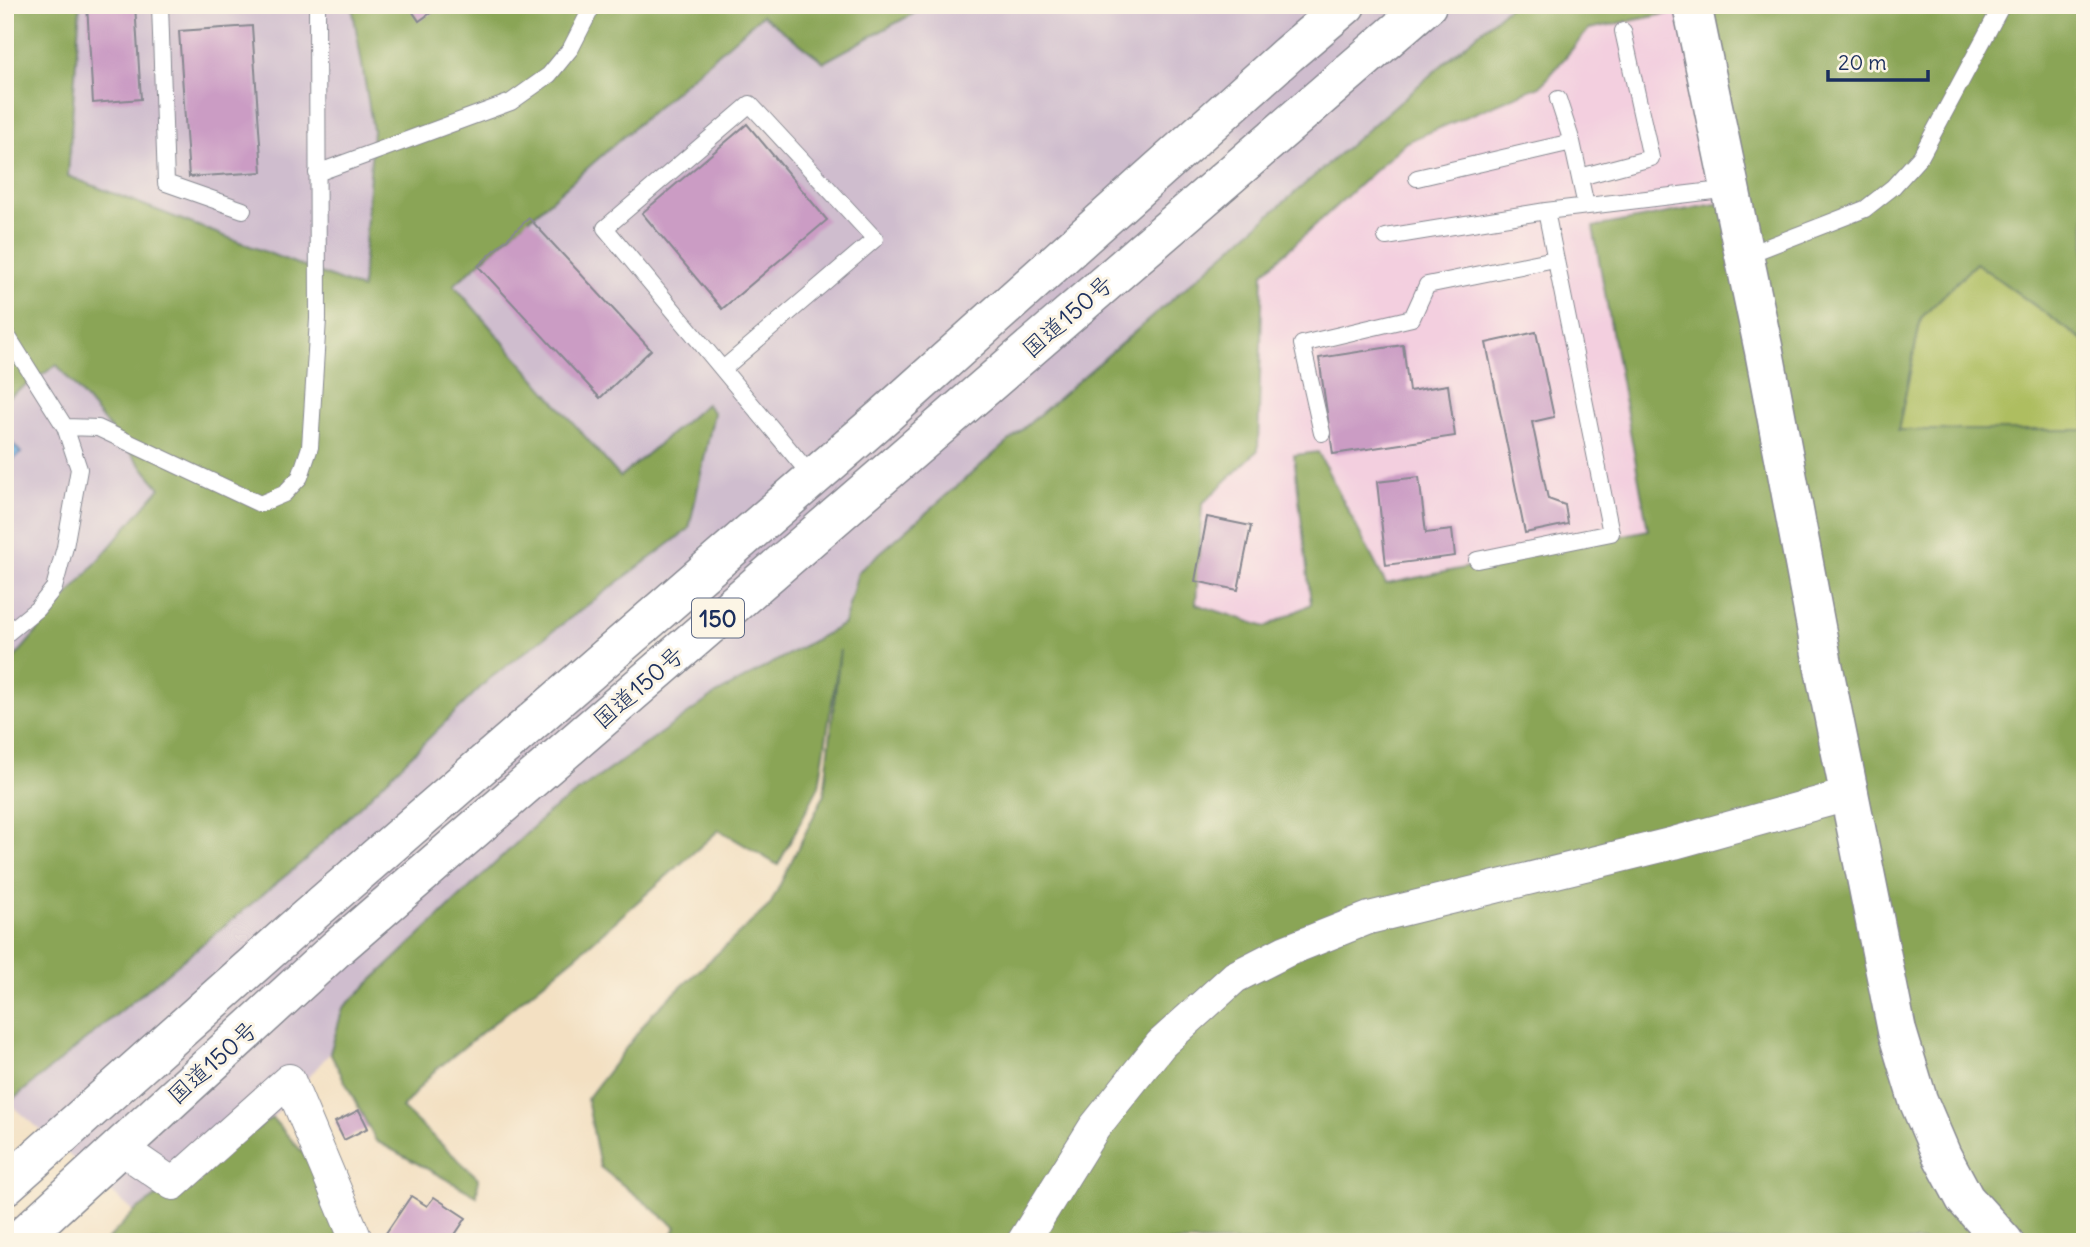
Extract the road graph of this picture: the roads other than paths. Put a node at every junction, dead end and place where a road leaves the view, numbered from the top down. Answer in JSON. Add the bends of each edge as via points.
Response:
{"nodes":[{"id":1,"x":160,"y":5,"type":"edge"},
{"id":2,"x":317,"y":5,"type":"edge"},
{"id":3,"x":593,"y":5,"type":"edge"},
{"id":4,"x":1346,"y":5,"type":"edge"},
{"id":5,"x":1427,"y":5,"type":"edge"},
{"id":6,"x":1692,"y":5,"type":"edge"},
{"id":7,"x":2002,"y":5,"type":"edge"},
{"id":8,"x":1623,"y":31,"type":"dead end"},
{"id":9,"x":1558,"y":100,"type":"dead end"},
{"id":10,"x":1572,"y":142,"type":"junction"},
{"id":11,"x":317,"y":173,"type":"junction"},
{"id":12,"x":1580,"y":177,"type":"junction"},
{"id":13,"x":1418,"y":178,"type":"dead end"},
{"id":14,"x":1730,"y":189,"type":"junction"},
{"id":15,"x":1586,"y":206,"type":"junction"},
{"id":16,"x":243,"y":210,"type":"dead end"},
{"id":17,"x":1546,"y":211,"type":"junction"},
{"id":18,"x":1386,"y":237,"type":"dead end"},
{"id":19,"x":1744,"y":256,"type":"junction"},
{"id":20,"x":1555,"y":259,"type":"junction"},
{"id":21,"x":5,"y":332,"type":"edge"},
{"id":22,"x":723,"y":369,"type":"junction"},
{"id":23,"x":65,"y":427,"type":"junction"},
{"id":24,"x":1322,"y":433,"type":"dead end"},
{"id":25,"x":813,"y":478,"type":"junction"},
{"id":26,"x":1477,"y":560,"type":"dead end"},
{"id":27,"x":5,"y":635,"type":"edge"},
{"id":28,"x":1851,"y":794,"type":"junction"},
{"id":29,"x":119,"y":1147,"type":"junction"},
{"id":30,"x":5,"y":1186,"type":"edge"},
{"id":31,"x":17,"y":1242,"type":"edge"},
{"id":32,"x":357,"y":1242,"type":"edge"},
{"id":33,"x":1023,"y":1242,"type":"edge"},
{"id":34,"x":2004,"y":1242,"type":"edge"}],
"edges":[{"from":1,"to":16,"type":"lane","via":[[166,183]]},
{"from":2,"to":11,"type":"lane"},
{"from":3,"to":11,"type":"lane","via":[[571,48],[550,75],[511,102]]},
{"from":4,"to":25,"type":"main road","name":"国道150号","number":"150"},
{"from":5,"to":29,"type":"main road","name":"国道150号","number":"150","via":[[337,948]]},
{"from":6,"to":14,"type":"main road"},
{"from":7,"to":19,"type":"lane","via":[[1922,156],[1893,187],[1865,209]]},
{"from":8,"to":12,"type":"lane","via":[[1651,158]]},
{"from":9,"to":10,"type":"lane"},
{"from":10,"to":12,"type":"lane"},
{"from":10,"to":13,"type":"lane"},
{"from":11,"to":23,"type":"lane","via":[[318,318],[310,447],[300,477],[284,494],[260,504],[98,428]]},
{"from":12,"to":15,"type":"lane"},
{"from":14,"to":15,"type":"lane"},
{"from":14,"to":19,"type":"main road"},
{"from":15,"to":17,"type":"lane"},
{"from":17,"to":18,"type":"lane"},
{"from":17,"to":20,"type":"lane"},
{"from":19,"to":28,"type":"main road"},
{"from":20,"to":24,"type":"lane","via":[[1427,285],[1412,318],[1302,344]]},
{"from":20,"to":26,"type":"lane","via":[[1611,533]]},
{"from":21,"to":23,"type":"lane"},
{"from":22,"to":22,"type":"lane","via":[[605,228],[750,104],[874,239]]},
{"from":22,"to":25,"type":"lane"},
{"from":23,"to":27,"type":"lane","via":[[79,469],[54,588]]},
{"from":25,"to":30,"type":"main road","name":"国道150号","number":"150"},
{"from":28,"to":33,"type":"street","via":[[1369,918],[1235,977],[1161,1044],[1094,1128]]},
{"from":28,"to":34,"type":"main road","via":[[1897,1031],[1918,1100],[1965,1199]]},
{"from":29,"to":31,"type":"main road","name":"国道150号","number":"150"},
{"from":29,"to":32,"type":"street","via":[[173,1184],[289,1080]]}]}
